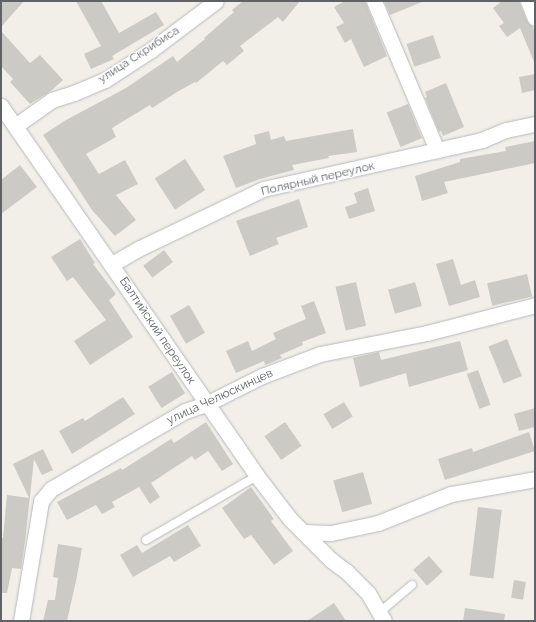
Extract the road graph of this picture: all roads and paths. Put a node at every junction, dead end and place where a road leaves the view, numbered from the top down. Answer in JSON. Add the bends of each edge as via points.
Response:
{"nodes":[{"id":1,"x":216,"y":1,"type":"edge"},
{"id":2,"x":374,"y":1,"type":"edge"},
{"id":3,"x":528,"y":1,"type":"edge"},
{"id":4,"x":535,"y":18,"type":"edge"},
{"id":5,"x":1,"y":106,"type":"edge"},
{"id":6,"x":535,"y":124,"type":"edge"},
{"id":7,"x":15,"y":126,"type":"junction"},
{"id":8,"x":437,"y":150,"type":"junction"},
{"id":9,"x":112,"y":264,"type":"junction"},
{"id":10,"x":535,"y":305,"type":"edge"},
{"id":11,"x":206,"y":404,"type":"junction"},
{"id":12,"x":257,"y":476,"type":"junction"},
{"id":13,"x":535,"y":479,"type":"edge"},
{"id":14,"x":303,"y":532,"type":"junction"},
{"id":15,"x":146,"y":540,"type":"dead end"},
{"id":16,"x":412,"y":585,"type":"dead end"},
{"id":17,"x":382,"y":616,"type":"edge"},
{"id":18,"x":21,"y":621,"type":"edge"}],
"edges":[{"from":1,"to":7,"type":"street","name":"улица Скрибиса","via":[[151,50],[105,80],[52,100]]},
{"from":2,"to":8,"type":"street"},
{"from":3,"to":4,"type":"street"},
{"from":5,"to":7,"type":"street","name":"Балтийский переулок"},
{"from":6,"to":8,"type":"street","name":"Полярный переулок"},
{"from":7,"to":9,"type":"street","name":"Балтийский переулок"},
{"from":8,"to":9,"type":"street","name":"Полярный переулок","via":[[263,189]]},
{"from":9,"to":11,"type":"street","name":"Балтийский переулок"},
{"from":10,"to":11,"type":"street","name":"улица Челюскинцев","via":[[428,333],[320,354],[262,376]]},
{"from":11,"to":12,"type":"street","name":"Балтийский переулок"},
{"from":11,"to":18,"type":"street","name":"улица Челюскинцев","via":[[186,411],[51,490],[41,501]]},
{"from":12,"to":14,"type":"street","name":"Балтийский переулок"},
{"from":12,"to":15,"type":"lane"},
{"from":13,"to":14,"type":"street","via":[[451,494],[378,523],[330,533]]},
{"from":14,"to":17,"type":"street","name":"Балтийский переулок","via":[[368,593]]},
{"from":16,"to":17,"type":"lane"}]}
